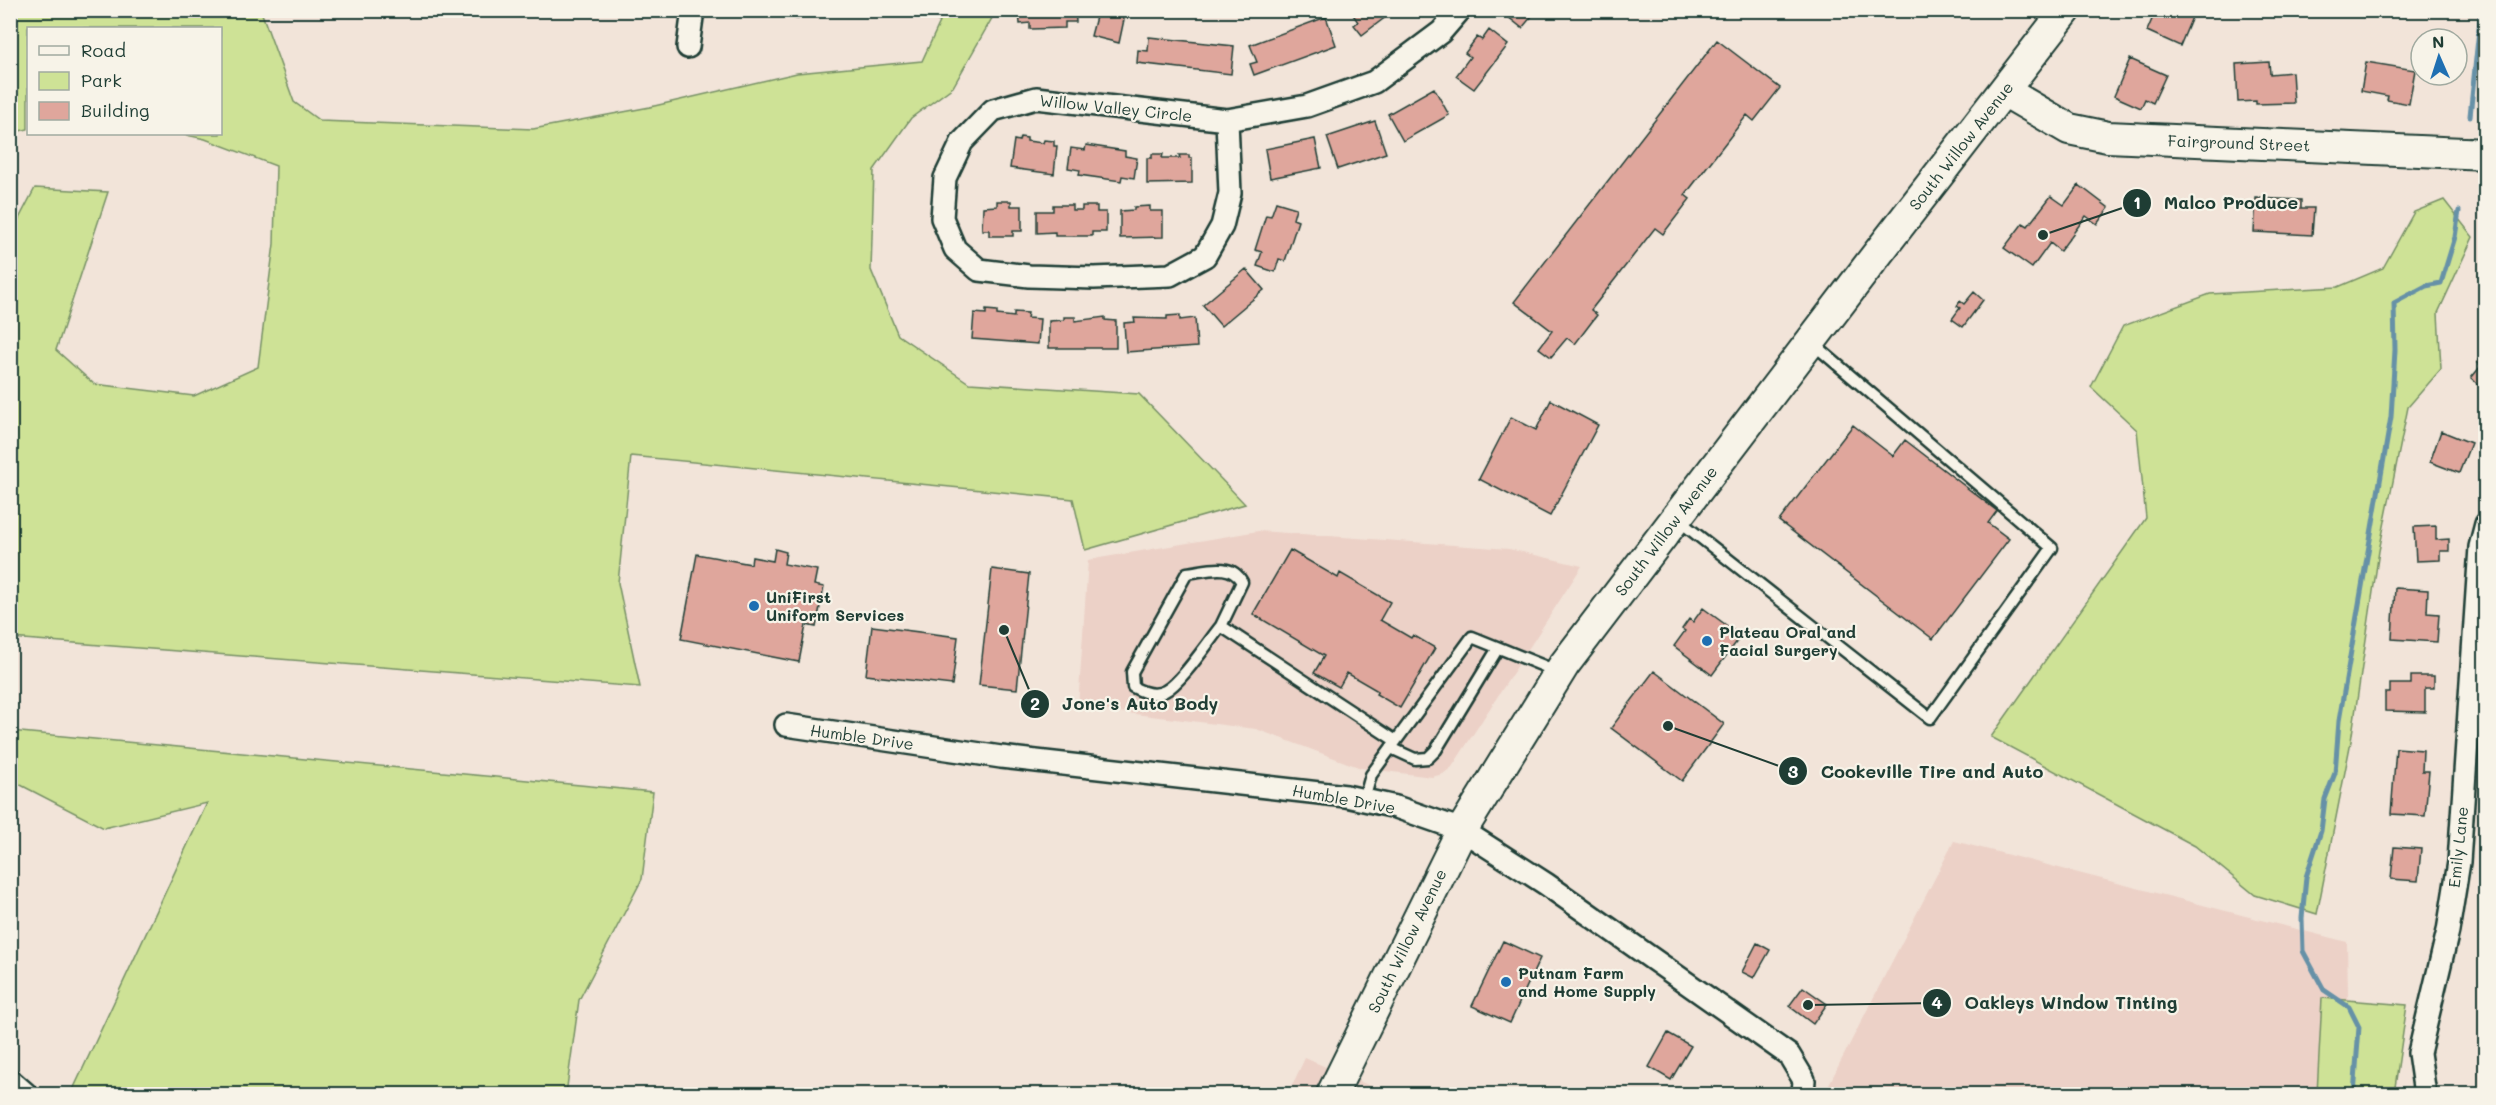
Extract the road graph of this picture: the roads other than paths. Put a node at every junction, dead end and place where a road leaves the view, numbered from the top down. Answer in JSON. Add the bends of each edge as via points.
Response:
{"nodes":[{"id":1,"x":693,"y":10,"type":"edge"},
{"id":2,"x":1460,"y":10,"type":"edge"},
{"id":3,"x":2066,"y":10,"type":"edge"},
{"id":4,"x":687,"y":47,"type":"dead end"},
{"id":5,"x":2004,"y":91,"type":"junction"},
{"id":6,"x":1227,"y":120,"type":"junction"},
{"id":7,"x":2486,"y":154,"type":"edge"},
{"id":8,"x":1810,"y":342,"type":"junction"},
{"id":9,"x":1676,"y":519,"type":"junction"},
{"id":10,"x":2486,"y":524,"type":"edge"},
{"id":11,"x":1221,"y":626,"type":"junction"},
{"id":12,"x":1498,"y":648,"type":"junction"},
{"id":13,"x":1559,"y":672,"type":"junction"},
{"id":14,"x":786,"y":725,"type":"dead end"},
{"id":15,"x":1393,"y":745,"type":"junction"},
{"id":16,"x":1364,"y":800,"type":"junction"},
{"id":17,"x":1462,"y":830,"type":"junction"},
{"id":18,"x":10,"y":1080,"type":"edge"},
{"id":19,"x":26,"y":1095,"type":"edge"},
{"id":20,"x":1332,"y":1095,"type":"edge"},
{"id":21,"x":1803,"y":1095,"type":"edge"},
{"id":22,"x":2425,"y":1095,"type":"edge"}],
"edges":[{"from":1,"to":4,"type":"street"},
{"from":2,"to":6,"type":"street","name":"Willow Valley Circle","via":[[1441,32],[1374,82],[1307,106]]},
{"from":3,"to":5,"type":"main road","name":"South Willow Avenue"},
{"from":5,"to":7,"type":"main road","name":"Fairground Street","via":[[2069,129],[2108,137]]},
{"from":5,"to":8,"type":"main road","name":"South Willow Avenue"},
{"from":6,"to":6,"type":"street","name":"Willow Valley Circle","via":[[1036,98],[993,110],[962,142],[945,178],[942,218],[955,249],[979,270],[1094,278],[1170,275],[1205,256],[1222,226],[1230,193]]},
{"from":8,"to":9,"type":"main road","name":"South Willow Avenue"},
{"from":8,"to":9,"type":"lane","via":[[2052,548],[1930,718]]},
{"from":9,"to":13,"type":"main road","name":"South Willow Avenue"},
{"from":10,"to":22,"type":"street","name":"Emily Lane","via":[[2480,547],[2458,862],[2448,931],[2419,1053]]},
{"from":11,"to":11,"type":"lane","via":[[1242,582],[1238,573],[1227,568],[1186,573],[1132,672],[1133,687],[1145,693],[1164,692]]},
{"from":11,"to":15,"type":"lane"},
{"from":12,"to":13,"type":"lane"},
{"from":12,"to":15,"type":"lane","via":[[1472,637]]},
{"from":12,"to":15,"type":"lane","via":[[1428,759],[1415,759]]},
{"from":13,"to":17,"type":"main road","name":"South Willow Avenue"},
{"from":14,"to":16,"type":"street","name":"Humble Drive","via":[[1001,757]]},
{"from":15,"to":16,"type":"lane","via":[[1371,775]]},
{"from":16,"to":17,"type":"street","name":"Humble Drive"},
{"from":17,"to":20,"type":"main road","name":"South Willow Avenue"},
{"from":17,"to":21,"type":"street","name":"Humble Drive","via":[[1546,884],[1789,1055],[1804,1080]]},
{"from":18,"to":19,"type":"street"}]}
